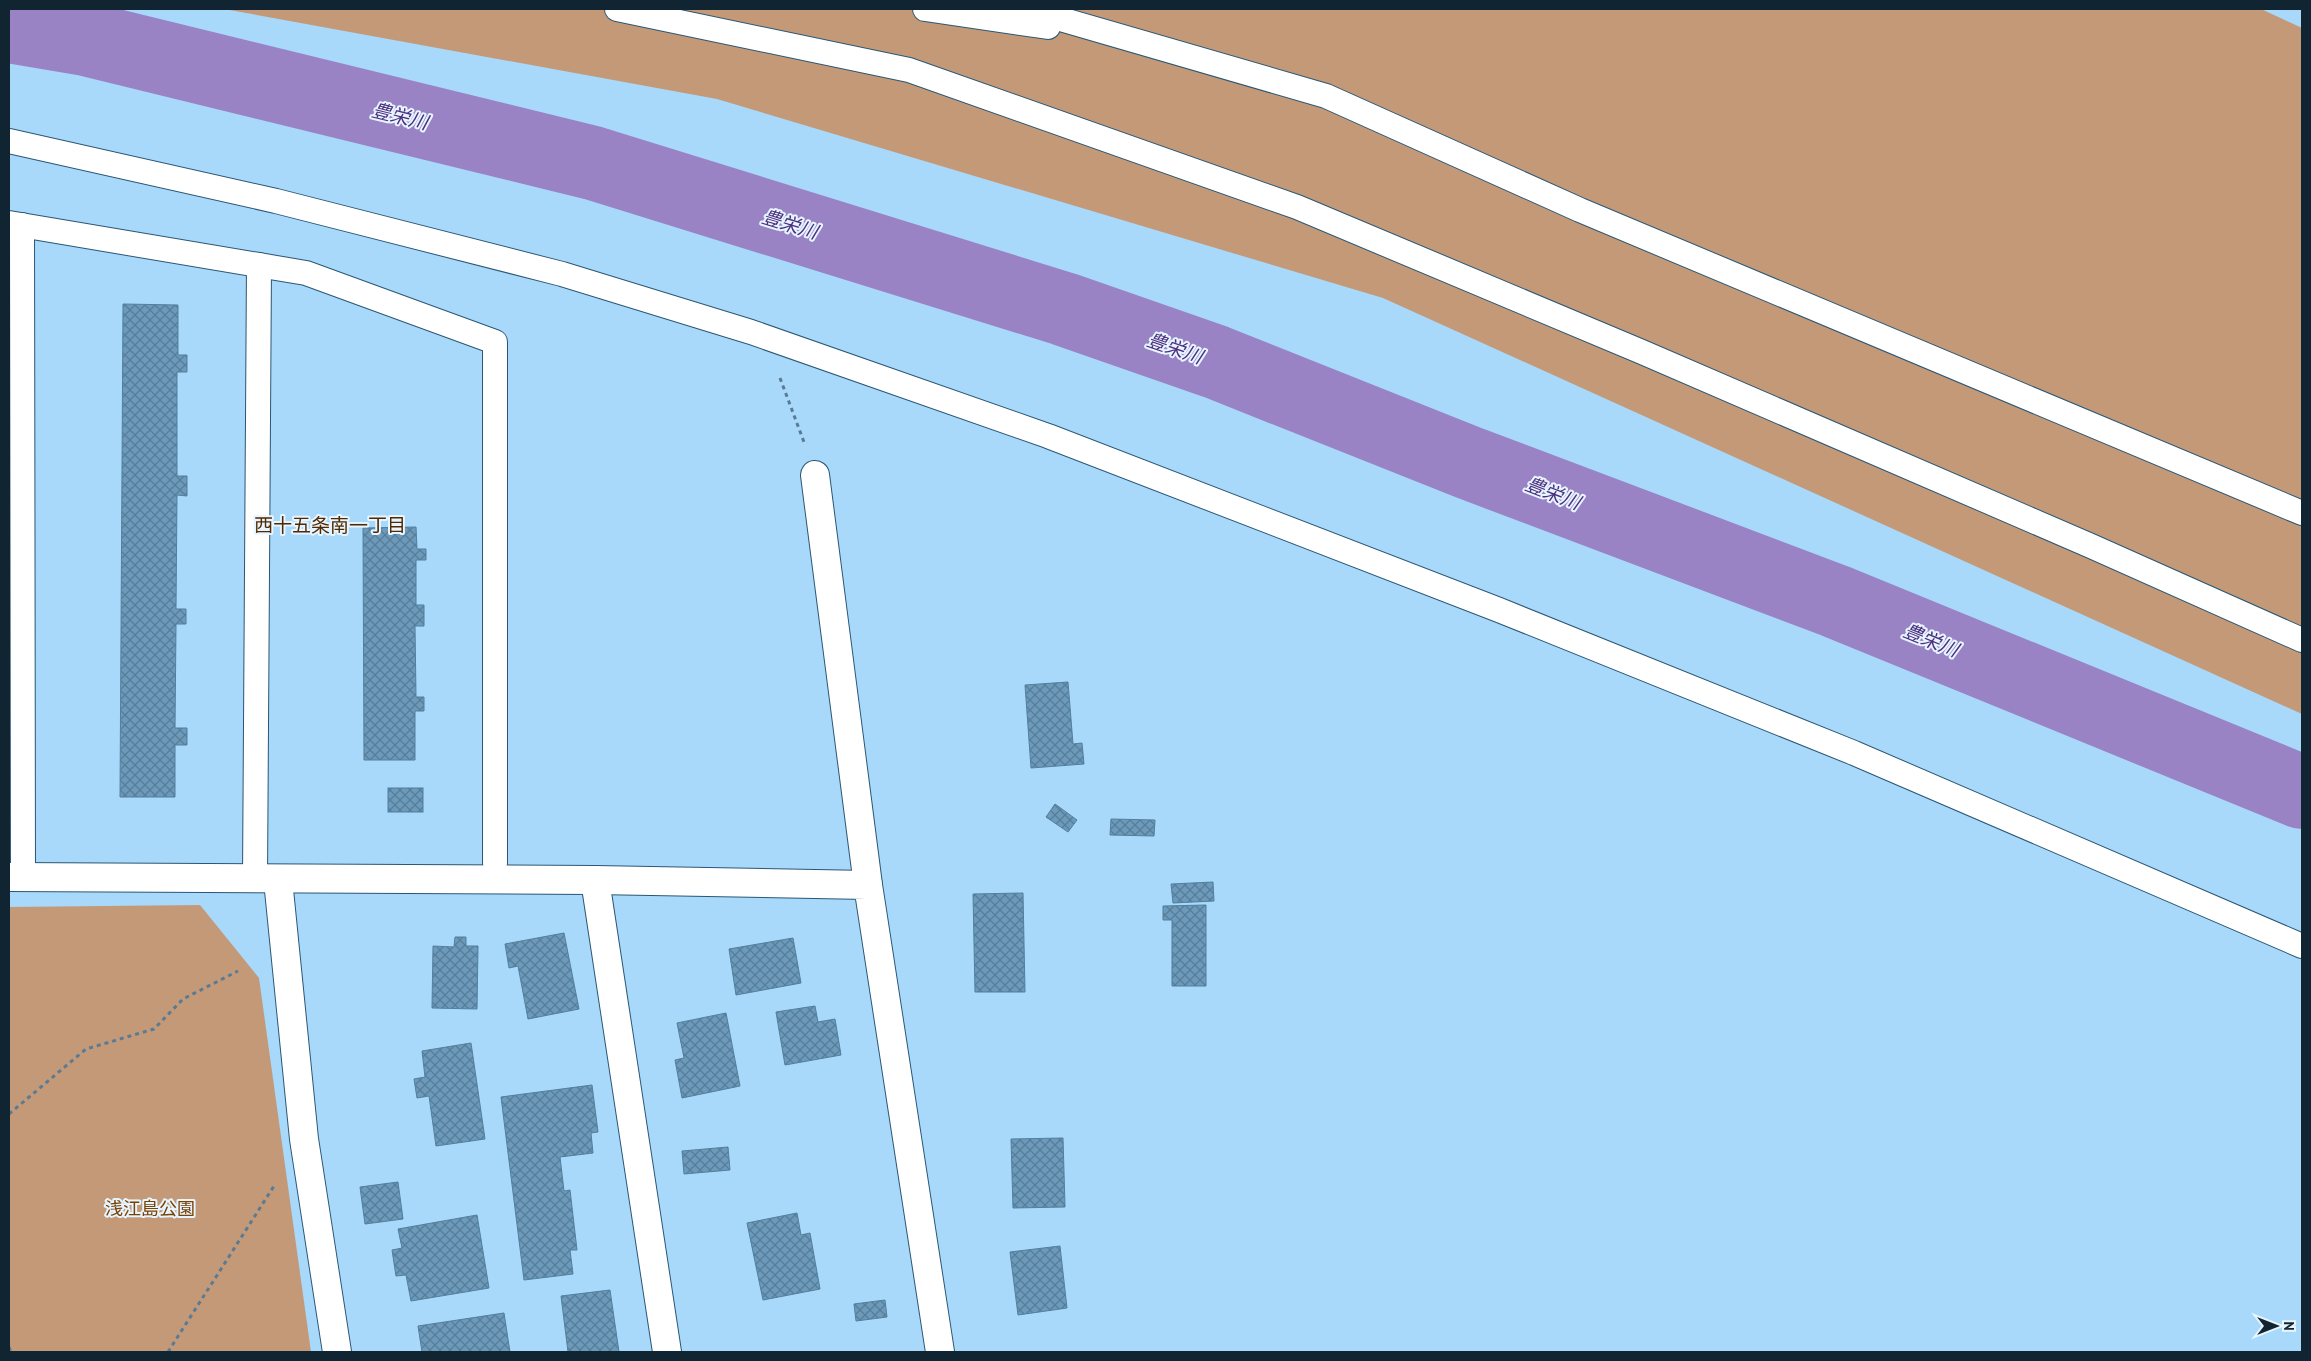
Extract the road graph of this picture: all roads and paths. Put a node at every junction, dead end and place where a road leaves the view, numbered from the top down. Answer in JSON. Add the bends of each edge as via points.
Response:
{"nodes":[{"id":1,"x":617,"y":9,"type":"edge"},
{"id":2,"x":925,"y":9,"type":"edge"},
{"id":3,"x":1026,"y":9,"type":"edge"},
{"id":4,"x":1116,"y":36,"type":"junction"},
{"id":5,"x":9,"y":141,"type":"edge"},
{"id":6,"x":16,"y":224,"type":"edge"},
{"id":7,"x":259,"y":265,"type":"junction"},
{"id":8,"x":765,"y":337,"type":"junction"},
{"id":9,"x":815,"y":474,"type":"joint"},
{"id":10,"x":2302,"y":513,"type":"edge"},
{"id":11,"x":2302,"y":640,"type":"edge"},
{"id":12,"x":495,"y":863,"type":"dead end"},
{"id":13,"x":16,"y":877,"type":"edge"},
{"id":14,"x":266,"y":879,"type":"junction"},
{"id":15,"x":595,"y":880,"type":"junction"},
{"id":16,"x":868,"y":886,"type":"junction"},
{"id":17,"x":2302,"y":946,"type":"edge"},
{"id":18,"x":238,"y":971,"type":"dead end"},
{"id":19,"x":9,"y":1114,"type":"edge"},
{"id":20,"x":304,"y":1139,"type":"junction"},
{"id":21,"x":9,"y":1347,"type":"edge"},
{"id":22,"x":11,"y":1352,"type":"edge"},
{"id":23,"x":168,"y":1352,"type":"edge"},
{"id":24,"x":337,"y":1352,"type":"edge"},
{"id":25,"x":668,"y":1352,"type":"edge"},
{"id":26,"x":940,"y":1352,"type":"edge"}],
"edges":[{"from":1,"to":11,"type":"lane","via":[[909,70],[1297,207],[1651,356]]},
{"from":2,"to":4,"type":"lane"},
{"from":3,"to":4,"type":"lane"},
{"from":4,"to":10,"type":"lane","via":[[1326,96],[1580,210]]},
{"from":5,"to":8,"type":"lane","via":[[276,201],[552,272]]},
{"from":6,"to":7,"type":"lane"},
{"from":6,"to":13,"type":"lane"},
{"from":7,"to":12,"type":"lane","via":[[306,273],[495,342]]},
{"from":7,"to":14,"type":"lane"},
{"from":8,"to":9,"type":"path"},
{"from":8,"to":17,"type":"lane","via":[[1048,436],[1490,606],[1854,753]]},
{"from":9,"to":16,"type":"street"},
{"from":13,"to":14,"type":"street"},
{"from":14,"to":15,"type":"street"},
{"from":14,"to":20,"type":"street"},
{"from":15,"to":16,"type":"street"},
{"from":15,"to":25,"type":"street"},
{"from":16,"to":26,"type":"street"},
{"from":18,"to":19,"type":"path","via":[[183,999],[154,1029],[86,1049]]},
{"from":20,"to":23,"type":"path"},
{"from":20,"to":24,"type":"street"},
{"from":21,"to":22,"type":"path"}]}
